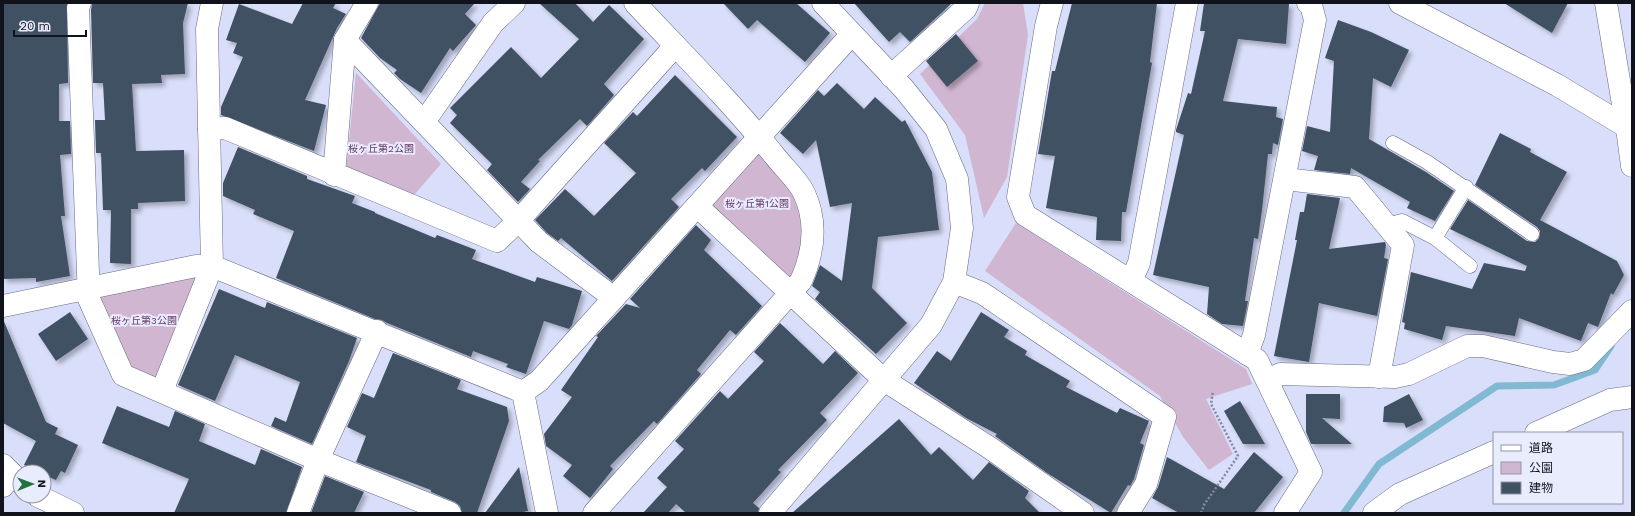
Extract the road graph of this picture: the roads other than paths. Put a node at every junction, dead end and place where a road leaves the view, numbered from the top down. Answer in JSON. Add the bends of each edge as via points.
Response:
{"nodes":[{"id":1,"x":80,"y":3,"type":"edge"},
{"id":2,"x":212,"y":3,"type":"edge"},
{"id":3,"x":367,"y":3,"type":"edge"},
{"id":4,"x":514,"y":3,"type":"edge"},
{"id":5,"x":635,"y":3,"type":"edge"},
{"id":6,"x":823,"y":3,"type":"edge"},
{"id":7,"x":968,"y":3,"type":"edge"},
{"id":8,"x":1039,"y":3,"type":"edge"},
{"id":9,"x":1052,"y":3,"type":"edge"},
{"id":10,"x":1187,"y":3,"type":"edge"},
{"id":11,"x":1308,"y":3,"type":"edge"},
{"id":12,"x":1400,"y":3,"type":"edge"},
{"id":13,"x":1606,"y":3,"type":"edge"},
{"id":14,"x":1046,"y":26,"type":"junction"},
{"id":15,"x":852,"y":34,"type":"junction"},
{"id":16,"x":345,"y":40,"type":"junction"},
{"id":17,"x":675,"y":46,"type":"junction"},
{"id":18,"x":891,"y":76,"type":"junction"},
{"id":19,"x":424,"y":122,"type":"junction"},
{"id":20,"x":209,"y":129,"type":"junction"},
{"id":21,"x":1630,"y":129,"type":"edge"},
{"id":22,"x":759,"y":136,"type":"junction"},
{"id":23,"x":1393,"y":143,"type":"dead end"},
{"id":24,"x":1632,"y":166,"type":"edge"},
{"id":25,"x":334,"y":175,"type":"junction"},
{"id":26,"x":1285,"y":179,"type":"junction"},
{"id":27,"x":1466,"y":187,"type":"junction"},
{"id":28,"x":697,"y":206,"type":"junction"},
{"id":29,"x":518,"y":221,"type":"junction"},
{"id":30,"x":1387,"y":225,"type":"junction"},
{"id":31,"x":1532,"y":234,"type":"dead end"},
{"id":32,"x":1436,"y":238,"type":"junction"},
{"id":33,"x":212,"y":266,"type":"junction"},
{"id":34,"x":1470,"y":266,"type":"dead end"},
{"id":35,"x":1131,"y":281,"type":"junction"},
{"id":36,"x":954,"y":282,"type":"junction"},
{"id":37,"x":88,"y":288,"type":"junction"},
{"id":38,"x":790,"y":293,"type":"junction"},
{"id":39,"x":614,"y":298,"type":"junction"},
{"id":40,"x":3,"y":306,"type":"edge"},
{"id":41,"x":1632,"y":311,"type":"edge"},
{"id":42,"x":377,"y":331,"type":"junction"},
{"id":43,"x":1247,"y":354,"type":"junction"},
{"id":44,"x":1379,"y":377,"type":"junction"},
{"id":45,"x":884,"y":380,"type":"junction"},
{"id":46,"x":1268,"y":380,"type":"junction"},
{"id":47,"x":162,"y":391,"type":"junction"},
{"id":48,"x":523,"y":392,"type":"junction"},
{"id":49,"x":1632,"y":397,"type":"edge"},
{"id":50,"x":1538,"y":432,"type":"edge"},
{"id":51,"x":1493,"y":452,"type":"edge"},
{"id":52,"x":318,"y":460,"type":"junction"},
{"id":53,"x":52,"y":503,"type":"edge"},
{"id":54,"x":73,"y":513,"type":"edge"},
{"id":55,"x":298,"y":513,"type":"edge"},
{"id":56,"x":450,"y":513,"type":"edge"},
{"id":57,"x":547,"y":513,"type":"edge"},
{"id":58,"x":594,"y":513,"type":"edge"},
{"id":59,"x":770,"y":513,"type":"edge"},
{"id":60,"x":1084,"y":513,"type":"edge"},
{"id":61,"x":1128,"y":513,"type":"edge"},
{"id":62,"x":1285,"y":513,"type":"edge"},
{"id":63,"x":1374,"y":513,"type":"edge"}],
"edges":[{"from":1,"to":37,"type":"street","via":[[78,8]]},
{"from":2,"to":20,"type":"street","via":[[207,29]]},
{"from":3,"to":16,"type":"street"},
{"from":4,"to":19,"type":"street","via":[[493,23]]},
{"from":5,"to":17,"type":"street"},
{"from":6,"to":15,"type":"street"},
{"from":7,"to":18,"type":"street","via":[[966,8]]},
{"from":8,"to":14,"type":"street"},
{"from":9,"to":14,"type":"street"},
{"from":10,"to":35,"type":"street","via":[[1139,263]]},
{"from":11,"to":26,"type":"street","via":[[1316,20]]},
{"from":12,"to":21,"type":"street","via":[[1557,85]]},
{"from":13,"to":21,"type":"street"},
{"from":14,"to":35,"type":"street","via":[[1018,197],[1025,214]]},
{"from":15,"to":18,"type":"street"},
{"from":15,"to":22,"type":"street"},
{"from":16,"to":19,"type":"street"},
{"from":16,"to":25,"type":"street"},
{"from":17,"to":22,"type":"street"},
{"from":17,"to":29,"type":"street"},
{"from":18,"to":36,"type":"street","via":[[936,129],[957,179],[962,228]]},
{"from":19,"to":29,"type":"street"},
{"from":20,"to":25,"type":"street","via":[[225,128]]},
{"from":20,"to":33,"type":"street"},
{"from":21,"to":24,"type":"street"},
{"from":22,"to":28,"type":"street"},
{"from":22,"to":38,"type":"street","via":[[804,192],[811,214],[814,238],[809,262],[801,281]]},
{"from":23,"to":27,"type":"lane"},
{"from":25,"to":29,"type":"street","via":[[496,241]]},
{"from":26,"to":30,"type":"street","via":[[1355,188]]},
{"from":26,"to":43,"type":"street","via":[[1254,335]]},
{"from":27,"to":31,"type":"lane"},
{"from":27,"to":32,"type":"lane"},
{"from":28,"to":38,"type":"street"},
{"from":28,"to":39,"type":"street"},
{"from":29,"to":39,"type":"street","via":[[539,242]]},
{"from":30,"to":32,"type":"lane","via":[[1402,221]]},
{"from":30,"to":44,"type":"street","via":[[1403,245]]},
{"from":32,"to":34,"type":"lane"},
{"from":33,"to":37,"type":"street","via":[[196,266]]},
{"from":33,"to":42,"type":"street"},
{"from":33,"to":47,"type":"street"},
{"from":35,"to":43,"type":"street"},
{"from":36,"to":45,"type":"street","via":[[931,325]]},
{"from":36,"to":61,"type":"street","via":[[982,293],[1165,417],[1146,484]]},
{"from":37,"to":40,"type":"street"},
{"from":37,"to":47,"type":"street","via":[[89,299],[123,375]]},
{"from":38,"to":45,"type":"street"},
{"from":38,"to":58,"type":"street"},
{"from":39,"to":48,"type":"street","via":[[539,381]]},
{"from":41,"to":44,"type":"street","via":[[1584,360],[1570,364],[1483,346],[1467,346],[1409,374]]},
{"from":42,"to":48,"type":"street"},
{"from":42,"to":52,"type":"street"},
{"from":43,"to":46,"type":"street","via":[[1257,360]]},
{"from":44,"to":46,"type":"street","via":[[1280,374]]},
{"from":45,"to":59,"type":"street"},
{"from":45,"to":60,"type":"street","via":[[990,448]]},
{"from":46,"to":62,"type":"street","via":[[1311,472]]},
{"from":47,"to":52,"type":"street"},
{"from":48,"to":57,"type":"street"},
{"from":49,"to":50,"type":"street","via":[[1610,400]]},
{"from":51,"to":63,"type":"street","via":[[1400,494]]},
{"from":52,"to":55,"type":"street"},
{"from":52,"to":56,"type":"street"},
{"from":53,"to":54,"type":"street"}]}
